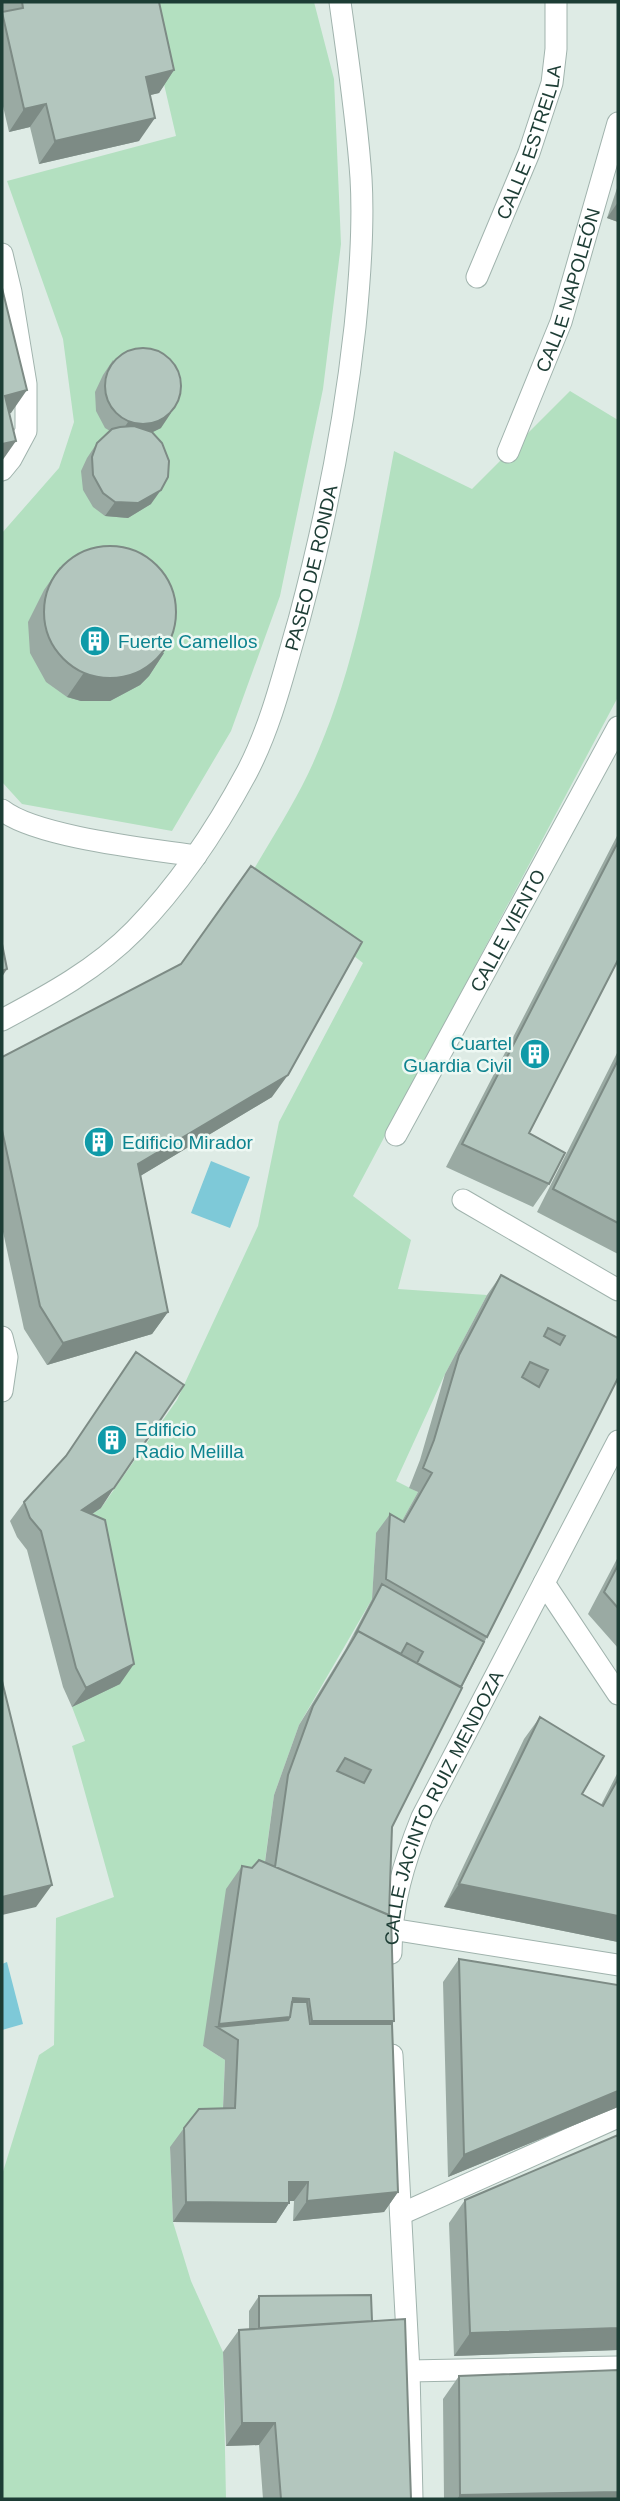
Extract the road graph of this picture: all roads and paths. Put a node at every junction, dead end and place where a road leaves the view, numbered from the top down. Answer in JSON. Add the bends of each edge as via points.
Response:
{"nodes":[{"id":1,"x":340,"y":2,"type":"edge"},
{"id":2,"x":556,"y":2,"type":"edge"},
{"id":3,"x":618,"y":123,"type":"edge"},
{"id":4,"x":2,"y":254,"type":"edge"},
{"id":5,"x":478,"y":277,"type":"dead end"},
{"id":6,"x":508,"y":452,"type":"dead end"},
{"id":7,"x":2,"y":470,"type":"edge"},
{"id":8,"x":618,"y":727,"type":"edge"},
{"id":9,"x":2,"y":810,"type":"edge"},
{"id":10,"x":196,"y":856,"type":"junction"},
{"id":11,"x":2,"y":1020,"type":"edge"},
{"id":12,"x":396,"y":1135,"type":"dead end"},
{"id":13,"x":463,"y":1200,"type":"dead end"},
{"id":14,"x":618,"y":1290,"type":"edge"},
{"id":15,"x":2,"y":1337,"type":"edge"},
{"id":16,"x":2,"y":1391,"type":"edge"},
{"id":17,"x":618,"y":1441,"type":"edge"},
{"id":18,"x":544,"y":1583,"type":"junction"},
{"id":19,"x":618,"y":1694,"type":"edge"},
{"id":20,"x":391,"y":1929,"type":"junction"},
{"id":21,"x":618,"y":1965,"type":"edge"},
{"id":22,"x":391,"y":1979,"type":"edge"},
{"id":23,"x":391,"y":2029,"type":"edge"},
{"id":24,"x":618,"y":2117,"type":"edge"},
{"id":25,"x":401,"y":2214,"type":"junction"},
{"id":26,"x":618,"y":2367,"type":"edge"},
{"id":27,"x":409,"y":2371,"type":"junction"},
{"id":28,"x":412,"y":2499,"type":"edge"}],
"edges":[{"from":1,"to":10,"type":"street","name":"PASEO DE RONDA","via":[[361,179],[361,232],[349,383],[334,475],[277,699],[247,771]]},
{"from":2,"to":5,"type":"street","name":"CALLE ESTRELLA","via":[[552,83]]},
{"from":3,"to":6,"type":"street","name":"CALLE NAPOLEÓN","via":[[561,322]]},
{"from":4,"to":7,"type":"street","via":[[26,384],[26,431]]},
{"from":8,"to":12,"type":"street","name":"CALLE VIENTO"},
{"from":9,"to":10,"type":"street","via":[[49,830]]},
{"from":10,"to":11,"type":"street","name":"PASEO DE RONDA","via":[[148,916],[97,963]]},
{"from":13,"to":14,"type":"street"},
{"from":15,"to":16,"type":"street","via":[[7,1357]]},
{"from":17,"to":18,"type":"street","name":"CALLE JACINTO RUIZ MENDOZA"},
{"from":18,"to":19,"type":"street"},
{"from":18,"to":20,"type":"street","name":"CALLE JACINTO RUIZ MENDOZA","via":[[422,1817],[396,1893]]},
{"from":20,"to":21,"type":"street"},
{"from":20,"to":22,"type":"street","name":"CALLE JACINTO RUIZ MENDOZA"},
{"from":23,"to":25,"type":"street"},
{"from":24,"to":25,"type":"street"},
{"from":25,"to":27,"type":"street"},
{"from":26,"to":27,"type":"street"},
{"from":27,"to":28,"type":"street"}]}
